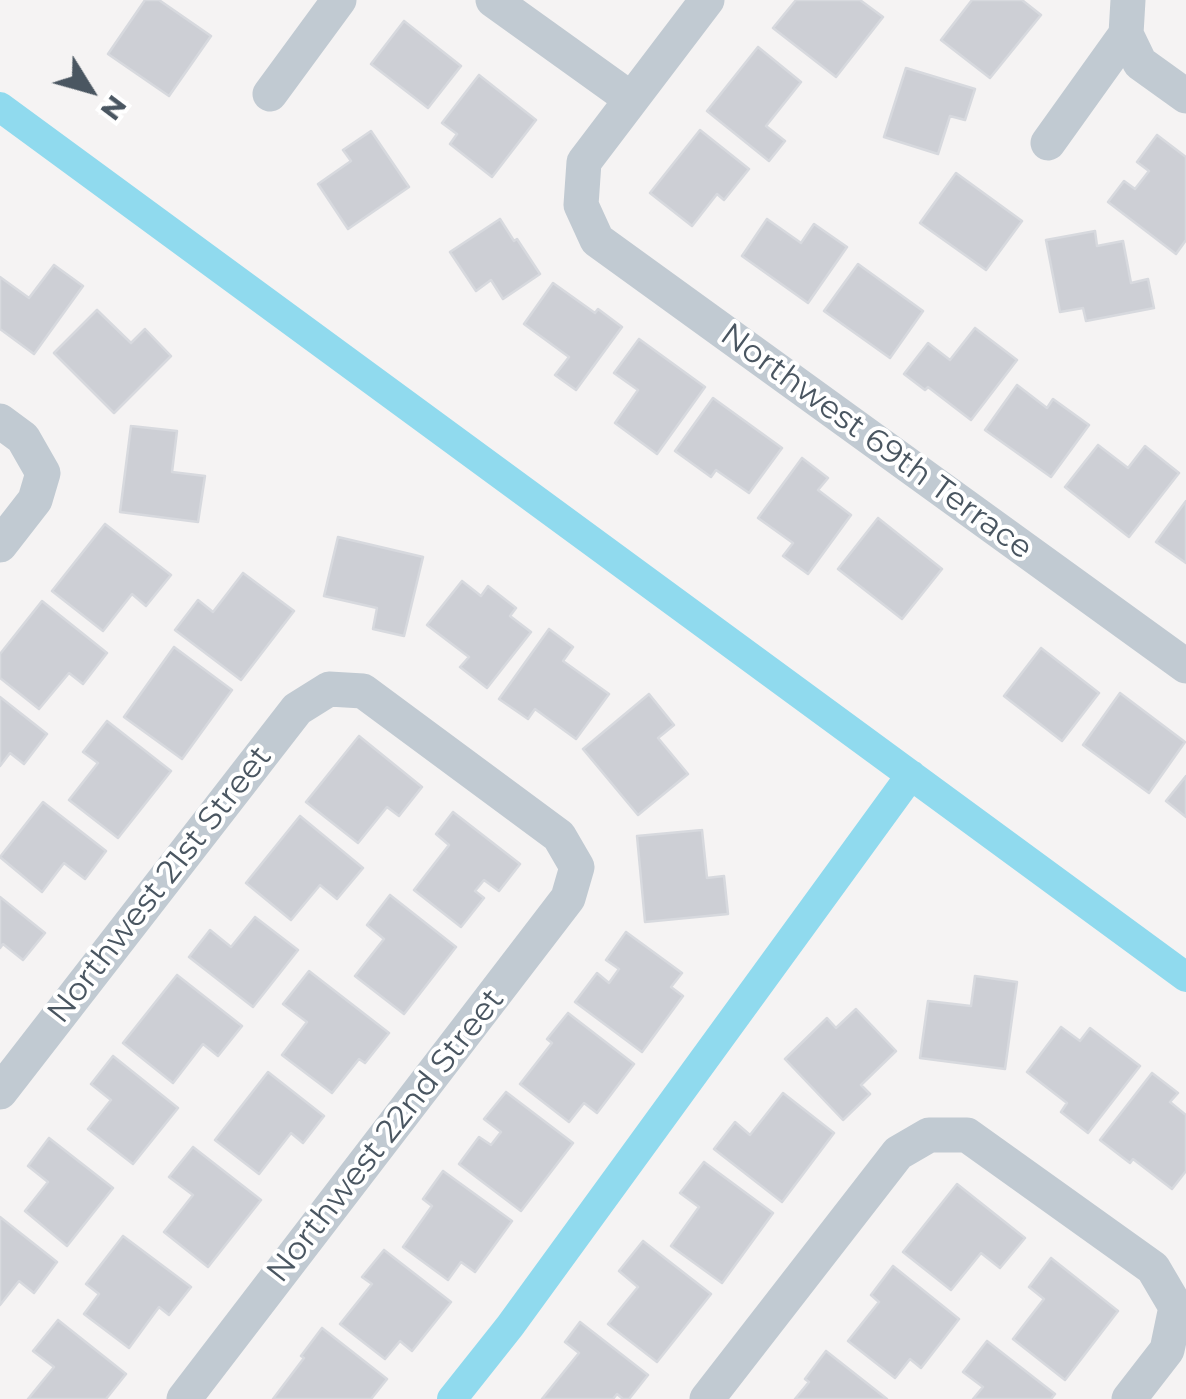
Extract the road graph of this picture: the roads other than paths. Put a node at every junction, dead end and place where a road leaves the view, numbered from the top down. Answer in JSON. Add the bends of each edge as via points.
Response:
{"nodes":[{"id":1,"x":339,"y":0,"type":"edge"},
{"id":2,"x":494,"y":0,"type":"edge"},
{"id":3,"x":707,"y":0,"type":"edge"},
{"id":4,"x":1127,"y":17,"type":"edge"},
{"id":5,"x":270,"y":94,"type":"dead end"},
{"id":6,"x":1186,"y":96,"type":"edge"},
{"id":7,"x":631,"y":99,"type":"junction"},
{"id":8,"x":1048,"y":142,"type":"dead end"},
{"id":9,"x":0,"y":421,"type":"edge"},
{"id":10,"x":0,"y":545,"type":"edge"},
{"id":11,"x":1186,"y":666,"type":"edge"},
{"id":12,"x":577,"y":867,"type":"joint"},
{"id":13,"x":0,"y":1092,"type":"edge"},
{"id":14,"x":184,"y":1399,"type":"edge"},
{"id":15,"x":706,"y":1399,"type":"edge"},
{"id":16,"x":1129,"y":1399,"type":"edge"}],
"edges":[{"from":1,"to":5,"type":"street"},
{"from":2,"to":7,"type":"street"},
{"from":3,"to":7,"type":"street"},
{"from":4,"to":6,"type":"street","via":[[1140,63]]},
{"from":4,"to":8,"type":"street"},
{"from":7,"to":11,"type":"street","name":"Northwest 69th Terrace","via":[[584,162],[581,204],[597,240]]},
{"from":9,"to":10,"type":"street","via":[[23,438],[43,473],[35,500]]},
{"from":12,"to":13,"type":"street","name":"Northwest 21st Street","via":[[560,836],[363,691],[329,689],[297,709]]},
{"from":12,"to":14,"type":"street","name":"Northwest 22nd Street","via":[[568,898]]},
{"from":15,"to":16,"type":"street","via":[[898,1153],[929,1136],[967,1135],[1153,1268],[1176,1307],[1167,1350]]}]}
